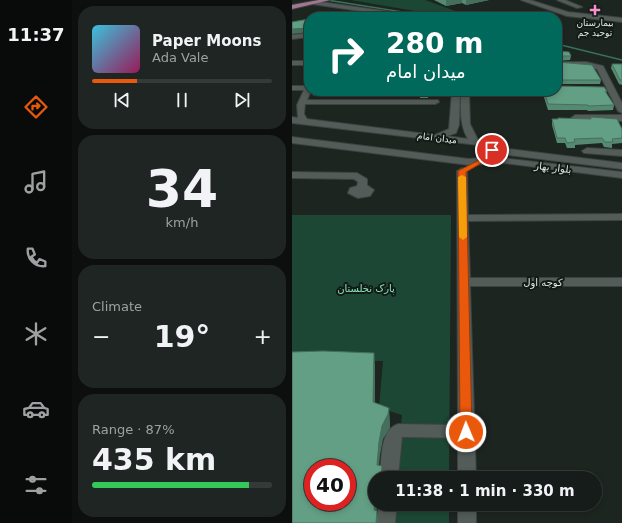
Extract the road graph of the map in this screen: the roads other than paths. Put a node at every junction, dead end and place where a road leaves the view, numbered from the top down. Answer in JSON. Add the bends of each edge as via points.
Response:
{"nodes":[{"id":1,"x":524,"y":0,"type":"edge"},
{"id":2,"x":532,"y":0,"type":"edge"},
{"id":3,"x":560,"y":0,"type":"edge"},
{"id":4,"x":311,"y":1,"type":"edge"},
{"id":5,"x":324,"y":1,"type":"edge"},
{"id":6,"x":292,"y":5,"type":"edge"},
{"id":7,"x":579,"y":7,"type":"dead end"},
{"id":8,"x":378,"y":12,"type":"edge"},
{"id":9,"x":561,"y":12,"type":"edge"},
{"id":10,"x":562,"y":12,"type":"edge"},
{"id":11,"x":622,"y":19,"type":"edge"},
{"id":12,"x":304,"y":36,"type":"edge"},
{"id":13,"x":292,"y":37,"type":"edge"},
{"id":14,"x":292,"y":63,"type":"edge"},
{"id":15,"x":304,"y":63,"type":"edge"},
{"id":16,"x":562,"y":64,"type":"edge"},
{"id":17,"x":292,"y":88,"type":"edge"},
{"id":18,"x":304,"y":88,"type":"edge"},
{"id":19,"x":607,"y":88,"type":"junction"},
{"id":20,"x":622,"y":88,"type":"edge"},
{"id":21,"x":304,"y":93,"type":"edge"},
{"id":22,"x":456,"y":96,"type":"edge"},
{"id":23,"x":465,"y":96,"type":"edge"},
{"id":24,"x":436,"y":102,"type":"dead end"},
{"id":25,"x":298,"y":108,"type":"edge"},
{"id":26,"x":622,"y":111,"type":"edge"},
{"id":27,"x":575,"y":118,"type":"edge"},
{"id":28,"x":622,"y":118,"type":"edge"},
{"id":29,"x":292,"y":120,"type":"edge"},
{"id":30,"x":305,"y":122,"type":"junction"},
{"id":31,"x":435,"y":137,"type":"junction"},
{"id":32,"x":292,"y":140,"type":"edge"},
{"id":33,"x":311,"y":142,"type":"junction"},
{"id":34,"x":475,"y":142,"type":"junction"},
{"id":35,"x":292,"y":147,"type":"edge"},
{"id":36,"x":490,"y":147,"type":"junction"},
{"id":37,"x":587,"y":151,"type":"dead end"},
{"id":38,"x":622,"y":154,"type":"edge"},
{"id":39,"x":450,"y":159,"type":"junction"},
{"id":40,"x":481,"y":160,"type":"junction"},
{"id":41,"x":622,"y":166,"type":"edge"},
{"id":42,"x":462,"y":171,"type":"junction"},
{"id":43,"x":292,"y":175,"type":"edge"},
{"id":44,"x":622,"y":175,"type":"edge"},
{"id":45,"x":362,"y":187,"type":"dead end"},
{"id":46,"x":622,"y":217,"type":"edge"},
{"id":47,"x":463,"y":218,"type":"junction"},
{"id":48,"x":464,"y":282,"type":"junction"},
{"id":49,"x":622,"y":282,"type":"edge"},
{"id":50,"x":466,"y":432,"type":"junction"},
{"id":51,"x":390,"y":471,"type":"edge"},
{"id":52,"x":467,"y":471,"type":"edge"},
{"id":53,"x":387,"y":511,"type":"edge"},
{"id":54,"x":467,"y":511,"type":"edge"},
{"id":55,"x":386,"y":523,"type":"edge"},
{"id":56,"x":467,"y":523,"type":"edge"}],
"edges":[{"from":1,"to":9,"type":"street"},
{"from":2,"to":11,"type":"street","via":[[571,12]]},
{"from":3,"to":7,"type":"street"},
{"from":4,"to":5,"type":"main road"},
{"from":4,"to":6,"type":"main road"},
{"from":4,"to":8,"type":"street"},
{"from":10,"to":11,"type":"street"},
{"from":12,"to":13,"type":"street"},
{"from":14,"to":15,"type":"street"},
{"from":16,"to":19,"type":"street","via":[[586,64],[597,67],[601,70]]},
{"from":17,"to":18,"type":"street"},
{"from":19,"to":20,"type":"street"},
{"from":19,"to":26,"type":"street"},
{"from":21,"to":25,"type":"street"},
{"from":22,"to":31,"type":"street","via":[[453,131]]},
{"from":23,"to":34,"type":"street","via":[[466,125]]},
{"from":24,"to":25,"type":"street"},
{"from":25,"to":30,"type":"street"},
{"from":27,"to":28,"type":"street"},
{"from":29,"to":30,"type":"street","name":"میدان امام"},
{"from":30,"to":31,"type":"street","name":"میدان امام"},
{"from":31,"to":34,"type":"street","name":"میدان امام"},
{"from":32,"to":33,"type":"street","name":"میدان امام"},
{"from":33,"to":35,"type":"street"},
{"from":33,"to":39,"type":"street","name":"میدان امام"},
{"from":34,"to":36,"type":"street","name":"میدان امام"},
{"from":36,"to":40,"type":"street","via":[[492,154]]},
{"from":36,"to":41,"type":"street","name":"بلوار بهار","via":[[508,152]]},
{"from":37,"to":38,"type":"street"},
{"from":39,"to":40,"type":"street","name":"میدان امام"},
{"from":39,"to":42,"type":"street"},
{"from":40,"to":42,"type":"street"},
{"from":40,"to":44,"type":"street","name":"بلوار بهار","via":[[504,160]]},
{"from":42,"to":47,"type":"street"},
{"from":43,"to":45,"type":"street","via":[[357,176],[363,181]]},
{"from":46,"to":47,"type":"street"},
{"from":47,"to":48,"type":"street"},
{"from":48,"to":49,"type":"street","name":"کوچه اول"},
{"from":48,"to":50,"type":"street"},
{"from":50,"to":51,"type":"street","via":[[398,430],[393,436]]},
{"from":50,"to":52,"type":"street"},
{"from":53,"to":55,"type":"street"},
{"from":54,"to":56,"type":"street"}]}
